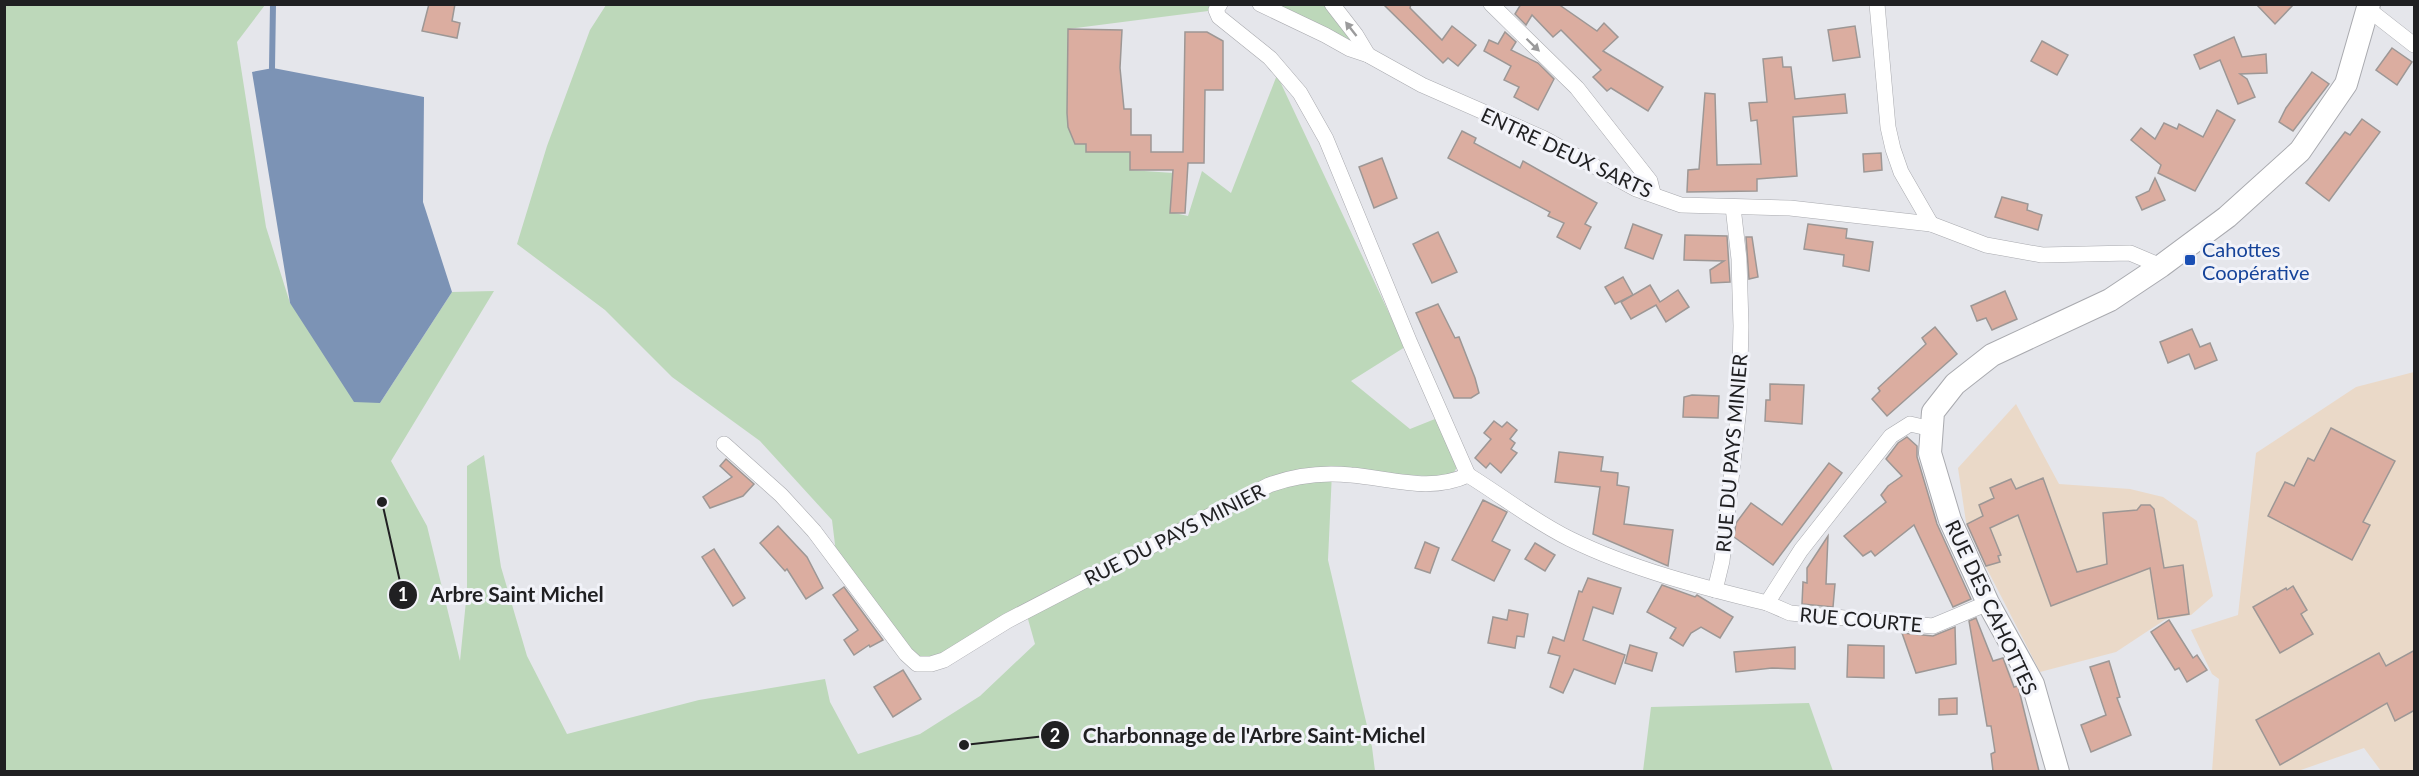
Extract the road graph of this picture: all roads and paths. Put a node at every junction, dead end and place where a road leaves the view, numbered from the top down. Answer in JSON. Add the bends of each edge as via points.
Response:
{"nodes":[{"id":1,"x":1220,"y":4,"type":"edge"},
{"id":2,"x":1260,"y":4,"type":"edge"},
{"id":3,"x":1332,"y":4,"type":"edge"},
{"id":4,"x":1491,"y":4,"type":"edge"},
{"id":5,"x":1877,"y":4,"type":"edge"},
{"id":6,"x":2369,"y":7,"type":"edge"},
{"id":7,"x":2415,"y":45,"type":"edge"},
{"id":8,"x":1368,"y":55,"type":"junction"},
{"id":9,"x":1653,"y":193,"type":"junction"},
{"id":10,"x":1733,"y":207,"type":"junction"},
{"id":11,"x":1931,"y":224,"type":"junction"},
{"id":12,"x":2160,"y":266,"type":"junction"},
{"id":13,"x":1932,"y":429,"type":"junction"},
{"id":14,"x":724,"y":444,"type":"dead end"},
{"id":15,"x":1468,"y":476,"type":"junction"},
{"id":16,"x":1715,"y":590,"type":"junction"},
{"id":17,"x":1767,"y":603,"type":"junction"},
{"id":18,"x":1988,"y":603,"type":"junction"},
{"id":19,"x":2058,"y":771,"type":"edge"}],
"edges":[{"from":1,"to":15,"type":"street","via":[[1216,10],[1218,17],[1270,58],[1300,93],[1326,139]]},
{"from":2,"to":8,"type":"street","name":"ENTRE DEUX SARTS"},
{"from":8,"to":3,"type":"street","one_way":true},
{"from":4,"to":9,"type":"street","one_way":true,"via":[[1577,88],[1650,181]]},
{"from":5,"to":11,"type":"street","via":[[1887,127],[1901,172]]},
{"from":6,"to":7,"type":"street"},
{"from":6,"to":12,"type":"street","name":"RUE DES CAHOTTES","via":[[2346,84],[2300,151],[2227,217]]},
{"from":8,"to":9,"type":"street","name":"ENTRE DEUX SARTS","via":[[1422,85],[1543,138],[1636,189]]},
{"from":9,"to":10,"type":"street","name":"ENTRE DEUX SARTS","via":[[1681,205]]},
{"from":10,"to":11,"type":"street","name":"ENTRE DEUX SARTS","via":[[1790,208]]},
{"from":10,"to":16,"type":"street","name":"RUE DU PAYS MINIER","via":[[1739,260],[1739,407],[1722,561]]},
{"from":11,"to":12,"type":"street","name":"ENTRE DEUX SARTS","via":[[1986,245],[2043,255],[2130,253]]},
{"from":12,"to":13,"type":"street","name":"RUE DES CAHOTTES","via":[[2110,300],[1992,355],[1955,384],[1933,412]]},
{"from":13,"to":17,"type":"street","via":[[1910,423],[1891,436],[1801,550]]},
{"from":13,"to":18,"type":"street","name":"RUE DES CAHOTTES","via":[[1930,453],[1950,520]]},
{"from":14,"to":15,"type":"street","name":"RUE DU PAYS MINIER","via":[[814,531],[917,664],[944,660],[1006,621],[1269,485],[1294,476],[1328,474],[1426,485],[1455,482]]},
{"from":15,"to":16,"type":"street","via":[[1569,538],[1620,560]]},
{"from":16,"to":17,"type":"street"},
{"from":17,"to":18,"type":"street","name":"RUE COURTE","via":[[1790,613],[1933,626]]},
{"from":18,"to":19,"type":"street","name":"RUE DES CAHOTTES","via":[[2033,684]]}]}
